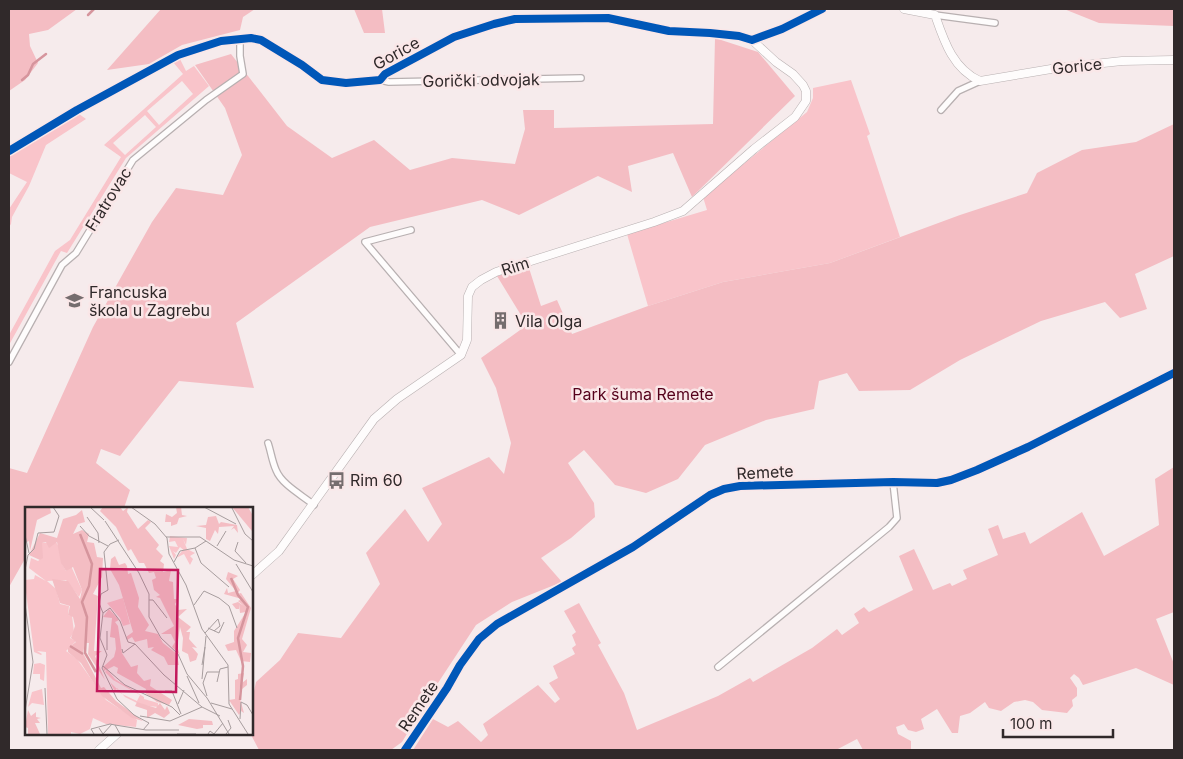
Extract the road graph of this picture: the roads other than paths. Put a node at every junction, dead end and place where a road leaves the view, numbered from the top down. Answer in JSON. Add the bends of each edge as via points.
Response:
{"nodes":[{"id":1,"x":822,"y":9,"type":"edge"},
{"id":2,"x":904,"y":9,"type":"edge"},
{"id":3,"x":935,"y":15,"type":"junction"},
{"id":4,"x":995,"y":23,"type":"dead end"},
{"id":5,"x":240,"y":39,"type":"junction"},
{"id":6,"x":752,"y":40,"type":"junction"},
{"id":7,"x":1174,"y":60,"type":"edge"},
{"id":8,"x":581,"y":78,"type":"dead end"},
{"id":9,"x":380,"y":80,"type":"junction"},
{"id":10,"x":980,"y":81,"type":"junction"},
{"id":11,"x":941,"y":110,"type":"dead end"},
{"id":12,"x":9,"y":151,"type":"edge"},
{"id":13,"x":410,"y":230,"type":"dead end"},
{"id":14,"x":461,"y":355,"type":"junction"},
{"id":15,"x":9,"y":362,"type":"edge"},
{"id":16,"x":1174,"y":373,"type":"edge"},
{"id":17,"x":268,"y":443,"type":"dead end"},
{"id":18,"x":893,"y":482,"type":"junction"},
{"id":19,"x":314,"y":505,"type":"junction"},
{"id":20,"x":252,"y":575,"type":"edge"},
{"id":21,"x":718,"y":667,"type":"dead end"},
{"id":22,"x":117,"y":734,"type":"edge"},
{"id":23,"x":99,"y":750,"type":"edge"},
{"id":24,"x":404,"y":750,"type":"edge"}],
"edges":[{"from":1,"to":6,"type":"street","name":"Gorice"},
{"from":2,"to":3,"type":"street"},
{"from":3,"to":4,"type":"street"},
{"from":3,"to":10,"type":"street","via":[[952,57]]},
{"from":5,"to":9,"type":"street","name":"Gorice","via":[[261,40],[322,80],[346,83]]},
{"from":5,"to":12,"type":"street","name":"Gorice","via":[[221,41],[178,55]]},
{"from":5,"to":15,"type":"street","name":"Fratrovac","via":[[244,74],[206,100],[133,160],[76,253],[62,266]]},
{"from":6,"to":9,"type":"street","name":"Gorice","via":[[669,31],[608,18],[515,19],[454,37],[385,74]]},
{"from":6,"to":14,"type":"street","name":"Rim","via":[[803,85],[806,101],[795,117],[683,211],[496,272],[472,286],[468,296],[467,340]]},
{"from":7,"to":10,"type":"street","name":"Gorice","via":[[1122,61],[1057,68]]},
{"from":8,"to":9,"type":"street","name":"Gorički odvojak"},
{"from":10,"to":11,"type":"street","name":"Gorice","via":[[958,92]]},
{"from":13,"to":14,"type":"street","via":[[365,242]]},
{"from":14,"to":19,"type":"street","via":[[374,419]]},
{"from":16,"to":18,"type":"street","name":"Remete","via":[[977,470],[937,484]]},
{"from":17,"to":19,"type":"street","via":[[280,476]]},
{"from":18,"to":21,"type":"street","via":[[897,518],[889,527]]},
{"from":18,"to":24,"type":"street","name":"Remete","via":[[740,486],[710,495],[633,548],[497,624],[479,639]]},
{"from":19,"to":20,"type":"street","via":[[279,551]]},
{"from":22,"to":23,"type":"street"}]}
